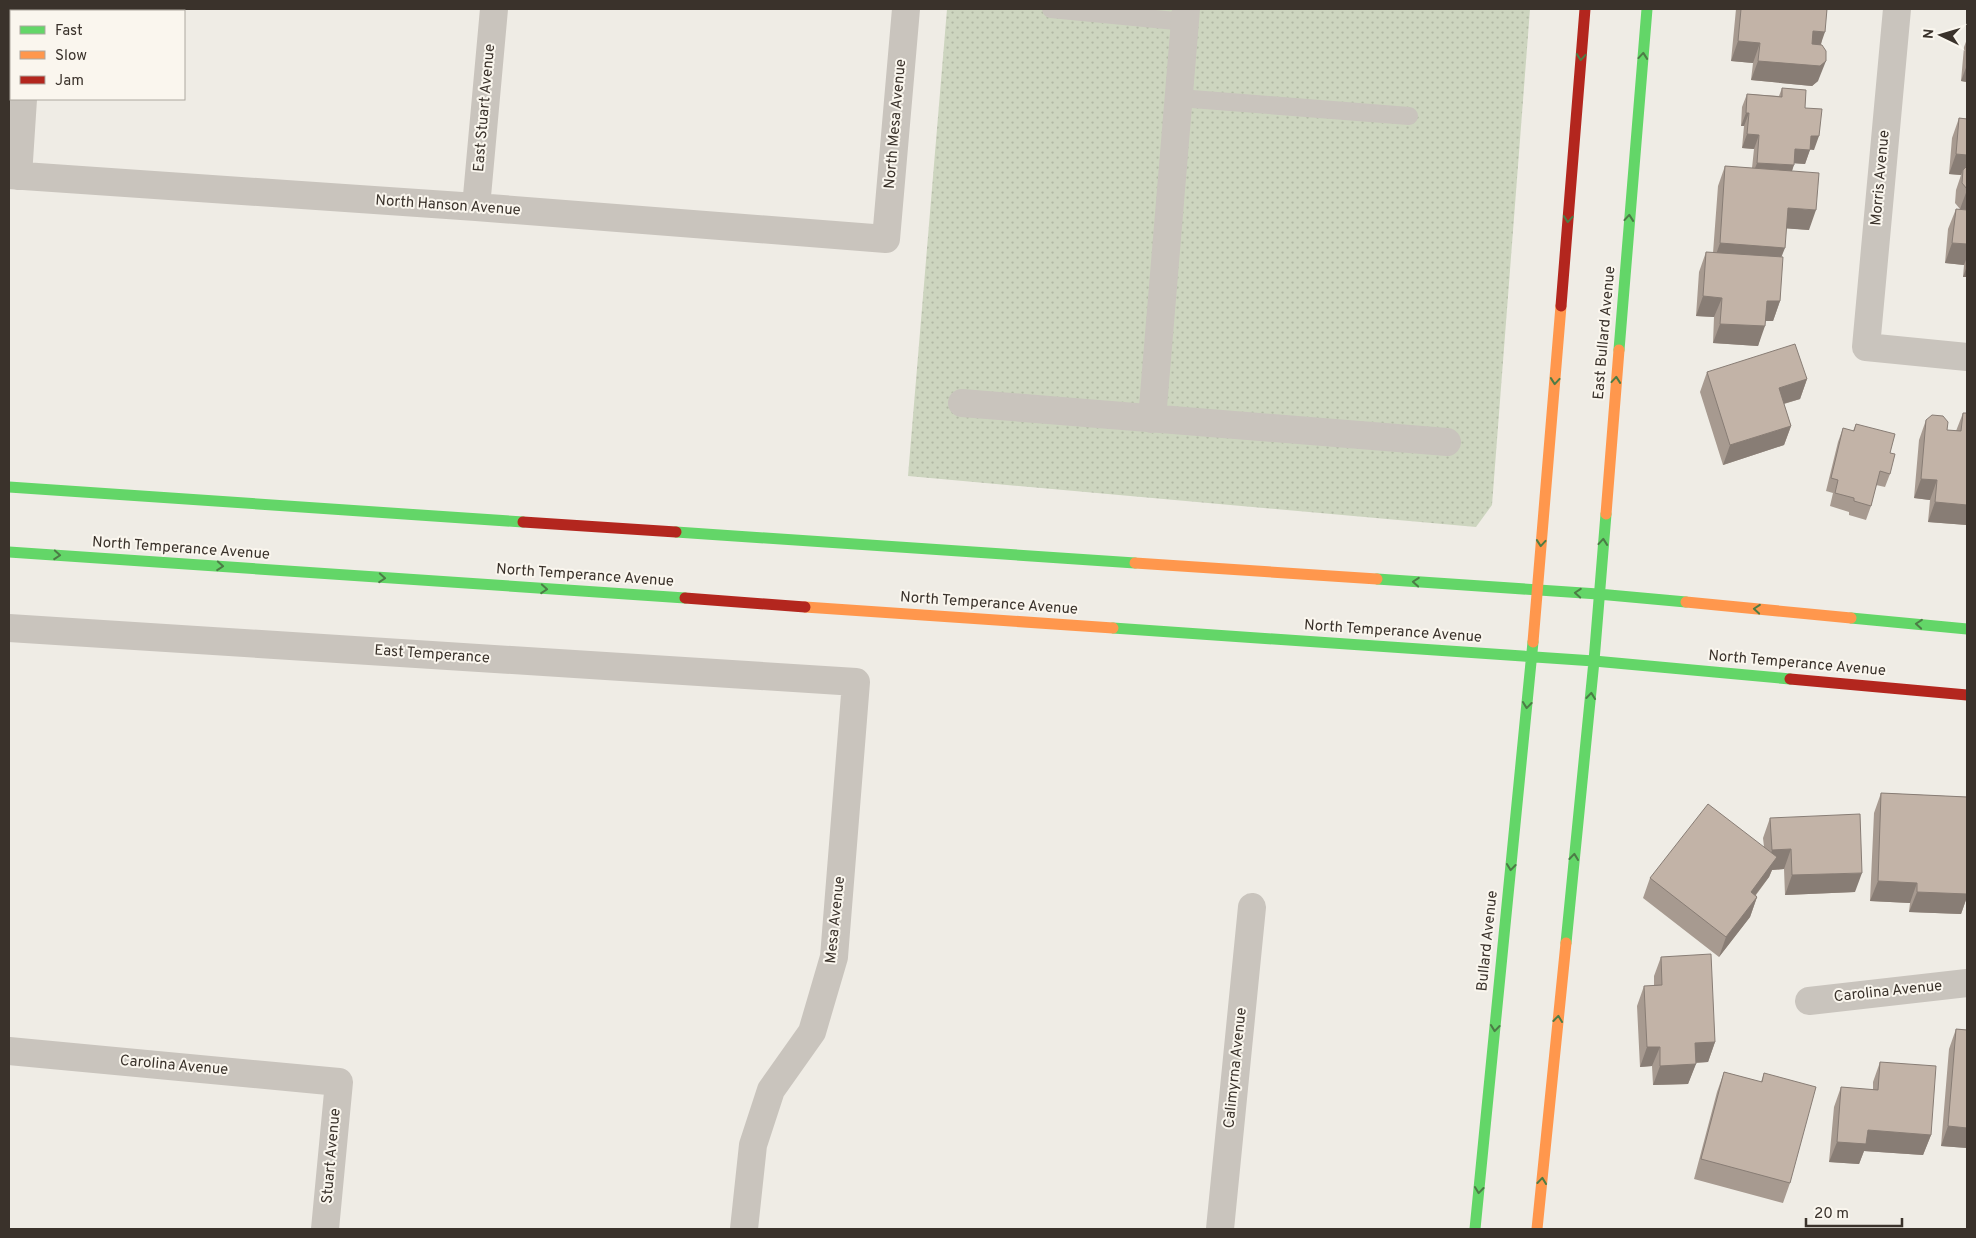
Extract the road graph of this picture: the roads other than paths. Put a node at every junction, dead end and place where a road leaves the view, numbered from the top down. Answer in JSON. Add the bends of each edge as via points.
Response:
{"nodes":[{"id":1,"x":494,"y":9,"type":"edge"},
{"id":2,"x":906,"y":9,"type":"edge"},
{"id":3,"x":1052,"y":9,"type":"edge"},
{"id":4,"x":1585,"y":9,"type":"edge"},
{"id":5,"x":1646,"y":9,"type":"edge"},
{"id":6,"x":1897,"y":9,"type":"edge"},
{"id":7,"x":1186,"y":15,"type":"edge"},
{"id":8,"x":1179,"y":98,"type":"junction"},
{"id":9,"x":23,"y":100,"type":"edge"},
{"id":10,"x":1409,"y":116,"type":"dead end"},
{"id":11,"x":13,"y":175,"type":"edge"},
{"id":12,"x":476,"y":207,"type":"junction"},
{"id":13,"x":886,"y":239,"type":"joint"},
{"id":14,"x":1967,"y":357,"type":"edge"},
{"id":15,"x":962,"y":403,"type":"dead end"},
{"id":16,"x":1152,"y":419,"type":"junction"},
{"id":17,"x":1447,"y":442,"type":"dead end"},
{"id":18,"x":9,"y":487,"type":"edge"},
{"id":19,"x":9,"y":552,"type":"edge"},
{"id":20,"x":1538,"y":590,"type":"junction"},
{"id":21,"x":1598,"y":594,"type":"junction"},
{"id":22,"x":9,"y":628,"type":"edge"},
{"id":23,"x":1967,"y":629,"type":"edge"},
{"id":24,"x":1532,"y":656,"type":"junction"},
{"id":25,"x":1594,"y":660,"type":"junction"},
{"id":26,"x":856,"y":682,"type":"joint"},
{"id":27,"x":1967,"y":695,"type":"edge"},
{"id":28,"x":1252,"y":906,"type":"dead end"},
{"id":29,"x":1967,"y":984,"type":"edge"},
{"id":30,"x":1809,"y":1001,"type":"dead end"},
{"id":31,"x":9,"y":1051,"type":"edge"},
{"id":32,"x":339,"y":1082,"type":"joint"},
{"id":33,"x":324,"y":1229,"type":"edge"},
{"id":34,"x":744,"y":1229,"type":"edge"},
{"id":35,"x":1220,"y":1229,"type":"edge"},
{"id":36,"x":1475,"y":1229,"type":"edge"},
{"id":37,"x":1537,"y":1229,"type":"edge"}],
"edges":[{"from":1,"to":12,"type":"street","name":"East Stuart Avenue"},
{"from":2,"to":13,"type":"street","name":"North Mesa Avenue"},
{"from":3,"to":7,"type":"lane"},
{"from":4,"to":20,"type":"main road","one_way":true},
{"from":21,"to":5,"type":"main road","name":"East Bullard Avenue","one_way":true},
{"from":6,"to":14,"type":"street","name":"Morris Avenue","via":[[1866,348]]},
{"from":7,"to":8,"type":"street"},
{"from":8,"to":10,"type":"lane"},
{"from":8,"to":16,"type":"street"},
{"from":9,"to":11,"type":"street"},
{"from":11,"to":12,"type":"street","name":"North Hanson Avenue"},
{"from":12,"to":13,"type":"street","name":"North Hanson Avenue"},
{"from":15,"to":16,"type":"street"},
{"from":16,"to":17,"type":"street"},
{"from":20,"to":18,"type":"main road","one_way":true},
{"from":19,"to":24,"type":"main road","name":"North Temperance Avenue","one_way":true},
{"from":21,"to":20,"type":"main road","one_way":true},
{"from":20,"to":24,"type":"main road"},
{"from":23,"to":21,"type":"main road","one_way":true},
{"from":21,"to":25,"type":"main road","name":"East Bullard Avenue"},
{"from":22,"to":26,"type":"street","name":"East Temperance"},
{"from":24,"to":25,"type":"main road","name":"North Temperance Avenue"},
{"from":24,"to":36,"type":"main road","name":"Bullard Avenue","one_way":true},
{"from":25,"to":27,"type":"main road","name":"North Temperance Avenue"},
{"from":37,"to":25,"type":"main road","one_way":true},
{"from":26,"to":34,"type":"street","name":"Mesa Avenue","via":[[834,957],[812,1032],[771,1090],[753,1145]]},
{"from":28,"to":35,"type":"street","name":"Calimyrna Avenue"},
{"from":29,"to":30,"type":"street","name":"Carolina Avenue"},
{"from":31,"to":32,"type":"street","name":"Carolina Avenue"},
{"from":32,"to":33,"type":"street","name":"Stuart Avenue"}]}
